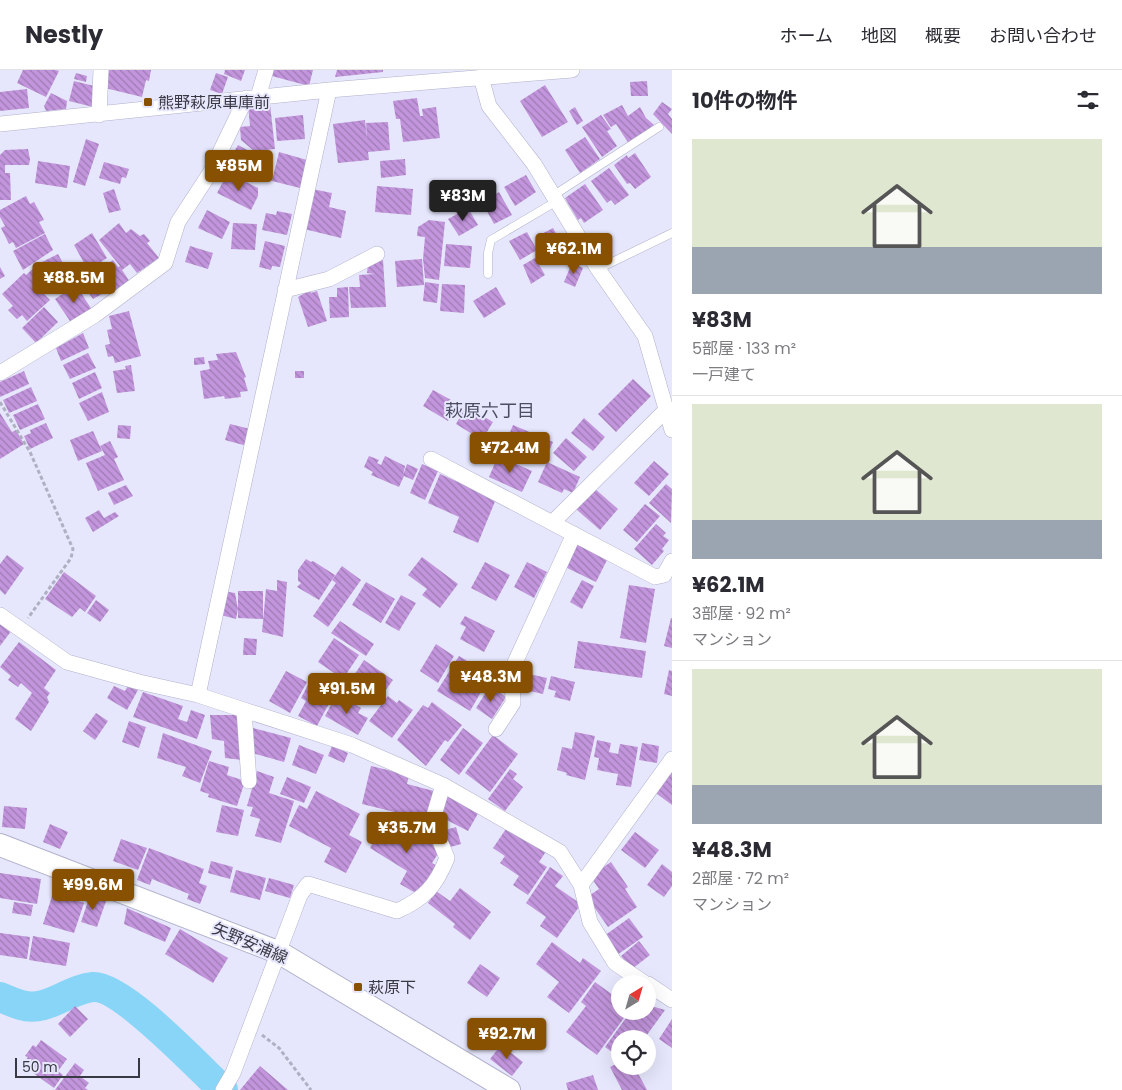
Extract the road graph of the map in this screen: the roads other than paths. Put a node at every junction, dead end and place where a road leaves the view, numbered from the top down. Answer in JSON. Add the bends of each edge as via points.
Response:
{"nodes":[{"id":1,"x":266,"y":70,"type":"edge"},
{"id":2,"x":572,"y":70,"type":"edge"},
{"id":3,"x":99,"y":71,"type":"edge"},
{"id":4,"x":481,"y":77,"type":"junction"},
{"id":5,"x":329,"y":90,"type":"junction"},
{"id":6,"x":252,"y":98,"type":"junction"},
{"id":7,"x":99,"y":115,"type":"junction"},
{"id":8,"x":0,"y":124,"type":"edge"},
{"id":9,"x":659,"y":127,"type":"dead end"},
{"id":10,"x":556,"y":198,"type":"junction"},
{"id":11,"x":672,"y":233,"type":"edge"},
{"id":12,"x":376,"y":254,"type":"dead end"},
{"id":13,"x":598,"y":269,"type":"junction"},
{"id":14,"x":488,"y":274,"type":"dead end"},
{"id":15,"x":285,"y":290,"type":"junction"},
{"id":16,"x":0,"y":373,"type":"edge"},
{"id":17,"x":666,"y":410,"type":"junction"},
{"id":18,"x":672,"y":430,"type":"edge"},
{"id":19,"x":431,"y":459,"type":"dead end"},
{"id":20,"x":553,"y":522,"type":"junction"},
{"id":21,"x":574,"y":534,"type":"junction"},
{"id":22,"x":672,"y":561,"type":"edge"},
{"id":23,"x":0,"y":615,"type":"edge"},
{"id":24,"x":198,"y":695,"type":"junction"},
{"id":25,"x":244,"y":710,"type":"junction"},
{"id":26,"x":496,"y":730,"type":"dead end"},
{"id":27,"x":672,"y":759,"type":"edge"},
{"id":28,"x":249,"y":781,"type":"dead end"},
{"id":29,"x":443,"y":785,"type":"junction"},
{"id":30,"x":0,"y":845,"type":"edge"},
{"id":31,"x":582,"y":885,"type":"junction"},
{"id":32,"x":280,"y":953,"type":"junction"},
{"id":33,"x":633,"y":975,"type":"edge"},
{"id":34,"x":656,"y":990,"type":"edge"},
{"id":35,"x":672,"y":1000,"type":"edge"},
{"id":36,"x":228,"y":1088,"type":"edge"},
{"id":37,"x":509,"y":1090,"type":"edge"}],
"edges":[{"from":1,"to":6,"type":"street"},
{"from":2,"to":4,"type":"street"},
{"from":3,"to":7,"type":"street"},
{"from":4,"to":5,"type":"street"},
{"from":4,"to":10,"type":"street","via":[[489,106]]},
{"from":5,"to":6,"type":"street"},
{"from":5,"to":15,"type":"street"},
{"from":6,"to":7,"type":"street"},
{"from":6,"to":16,"type":"street","via":[[178,222],[165,262],[95,315]]},
{"from":7,"to":8,"type":"street"},
{"from":9,"to":10,"type":"lane"},
{"from":10,"to":13,"type":"street"},
{"from":10,"to":14,"type":"lane","via":[[491,240]]},
{"from":11,"to":13,"type":"lane"},
{"from":12,"to":15,"type":"street","via":[[329,279]]},
{"from":13,"to":17,"type":"street","via":[[645,336]]},
{"from":15,"to":24,"type":"street"},
{"from":17,"to":18,"type":"street"},
{"from":17,"to":20,"type":"street"},
{"from":19,"to":20,"type":"street"},
{"from":20,"to":21,"type":"street"},
{"from":21,"to":22,"type":"street","via":[[655,577],[664,575]]},
{"from":21,"to":26,"type":"street","via":[[512,669],[513,703]]},
{"from":23,"to":24,"type":"street","via":[[67,662]]},
{"from":24,"to":25,"type":"street"},
{"from":25,"to":28,"type":"street"},
{"from":25,"to":29,"type":"street","via":[[352,745]]},
{"from":27,"to":31,"type":"street"},
{"from":29,"to":31,"type":"street","via":[[560,852]]},
{"from":29,"to":32,"type":"street","via":[[432,822],[447,858],[441,874],[426,894],[418,902],[397,911],[308,884],[300,895]]},
{"from":30,"to":32,"type":"main road","name":"矢野安浦線"},
{"from":31,"to":33,"type":"street","via":[[590,922],[615,963]]},
{"from":32,"to":36,"type":"street"},
{"from":32,"to":37,"type":"main road","name":"矢野安浦線"},
{"from":34,"to":35,"type":"street"}]}
